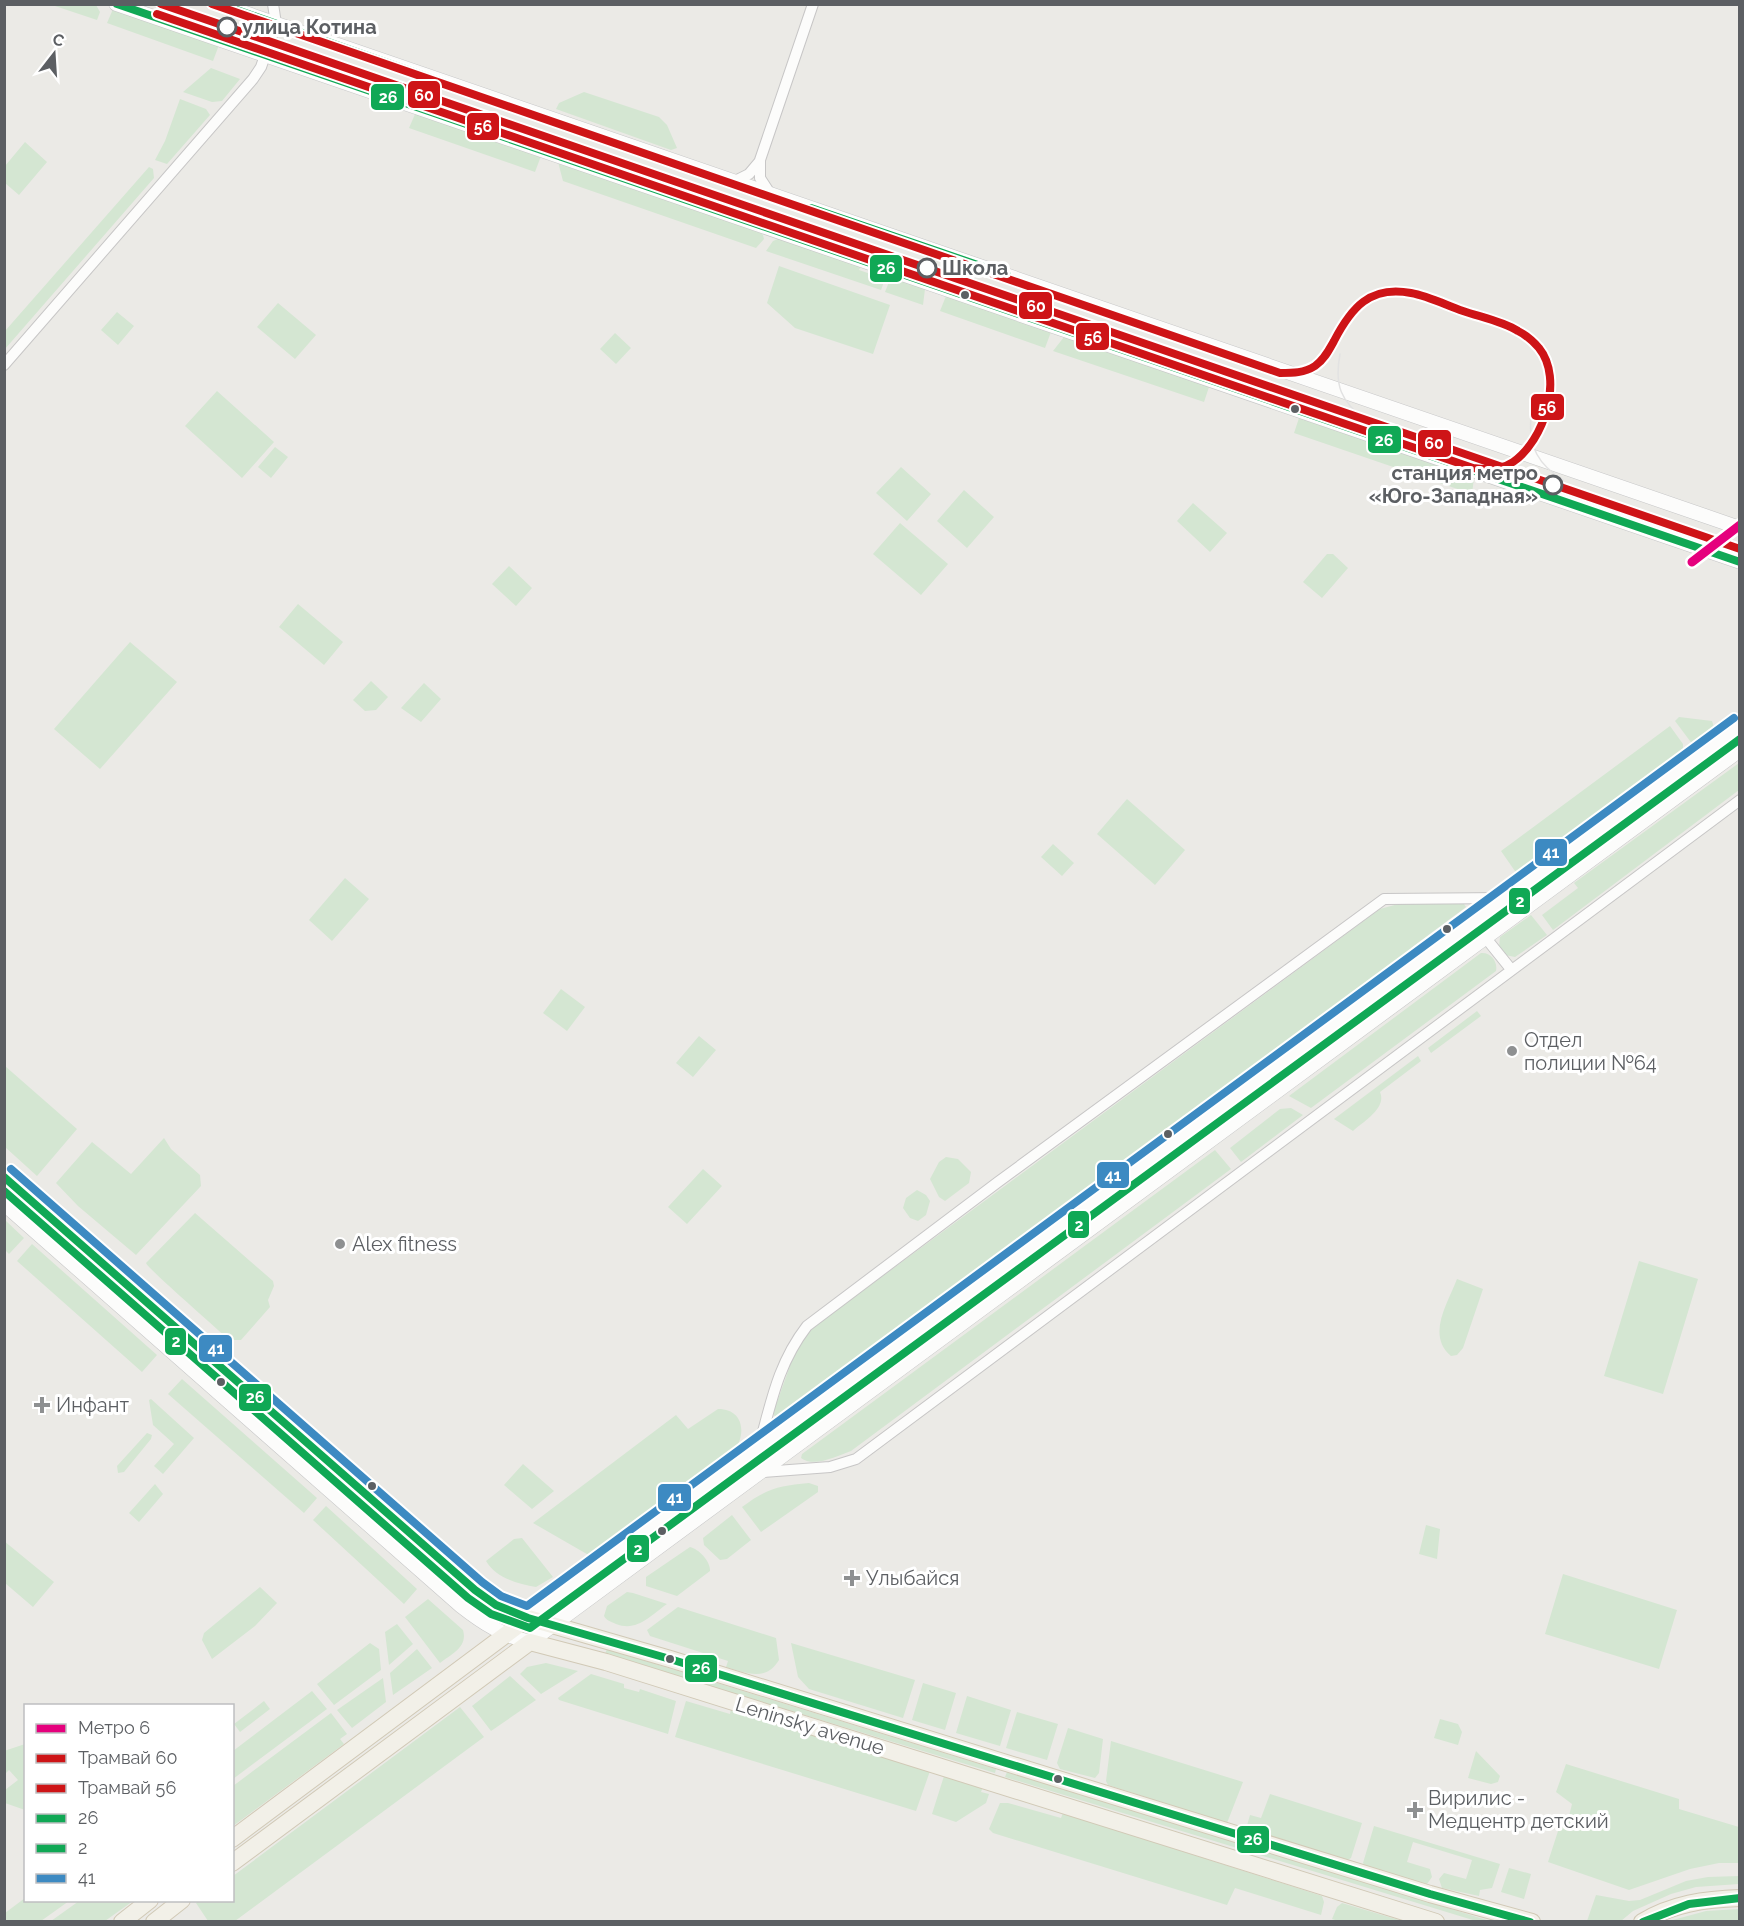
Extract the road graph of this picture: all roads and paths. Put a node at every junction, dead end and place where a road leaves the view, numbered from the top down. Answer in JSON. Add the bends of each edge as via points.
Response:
{"nodes":[{"id":1,"x":116,"y":4,"type":"edge"},
{"id":2,"x":219,"y":4,"type":"edge"},
{"id":3,"x":273,"y":4,"type":"edge"},
{"id":4,"x":813,"y":4,"type":"edge"},
{"id":5,"x":276,"y":24,"type":"junction"},
{"id":6,"x":266,"y":56,"type":"junction"},
{"id":7,"x":760,"y":160,"type":"junction"},
{"id":8,"x":733,"y":182,"type":"junction"},
{"id":9,"x":771,"y":195,"type":"junction"},
{"id":10,"x":4,"y":365,"type":"edge"},
{"id":11,"x":1740,"y":528,"type":"edge"},
{"id":12,"x":1740,"y":562,"type":"edge"},
{"id":13,"x":1740,"y":726,"type":"edge"},
{"id":14,"x":1740,"y":750,"type":"edge"},
{"id":15,"x":1740,"y":800,"type":"edge"},
{"id":16,"x":1505,"y":898,"type":"junction"},
{"id":17,"x":1485,"y":937,"type":"junction"},
{"id":18,"x":1510,"y":968,"type":"junction"},
{"id":19,"x":4,"y":1176,"type":"edge"},
{"id":20,"x":4,"y":1204,"type":"edge"},
{"id":21,"x":758,"y":1450,"type":"junction"},
{"id":22,"x":762,"y":1472,"type":"junction"},
{"id":23,"x":528,"y":1618,"type":"junction"},
{"id":24,"x":554,"y":1625,"type":"junction"},
{"id":25,"x":504,"y":1635,"type":"junction"},
{"id":26,"x":530,"y":1642,"type":"junction"},
{"id":27,"x":234,"y":1838,"type":"edge"},
{"id":28,"x":234,"y":1862,"type":"edge"},
{"id":29,"x":1740,"y":1898,"type":"edge"},
{"id":30,"x":147,"y":1902,"type":"edge"},
{"id":31,"x":179,"y":1902,"type":"edge"},
{"id":32,"x":122,"y":1922,"type":"edge"},
{"id":33,"x":154,"y":1922,"type":"edge"},
{"id":34,"x":1436,"y":1922,"type":"edge"},
{"id":35,"x":1533,"y":1922,"type":"edge"},
{"id":36,"x":1642,"y":1922,"type":"edge"}],
"edges":[{"from":1,"to":6,"type":"main road"},
{"from":2,"to":5,"type":"main road"},
{"from":3,"to":5,"type":"street"},
{"from":4,"to":7,"type":"street"},
{"from":5,"to":6,"type":"street"},
{"from":5,"to":8,"type":"main road"},
{"from":6,"to":10,"type":"street","via":[[253,79]]},
{"from":6,"to":12,"type":"main road"},
{"from":7,"to":8,"type":"street","via":[[749,174]]},
{"from":7,"to":9,"type":"street","via":[[760,178]]},
{"from":8,"to":9,"type":"main road"},
{"from":9,"to":11,"type":"main road"},
{"from":13,"to":16,"type":"main road"},
{"from":14,"to":17,"type":"main road"},
{"from":15,"to":18,"type":"street"},
{"from":16,"to":21,"type":"main road"},
{"from":16,"to":21,"type":"street","via":[[1384,898],[998,1182],[807,1326],[780,1368]]},
{"from":17,"to":18,"type":"street"},
{"from":17,"to":22,"type":"main road"},
{"from":18,"to":22,"type":"street","via":[[856,1459],[830,1467]]},
{"from":19,"to":23,"type":"main road","name":"Leninsky avenue","via":[[475,1590],[496,1605]]},
{"from":20,"to":25,"type":"main road","name":"Leninsky avenue","via":[[461,1606]]},
{"from":21,"to":23,"type":"main road"},
{"from":22,"to":24,"type":"main road"},
{"from":23,"to":24,"type":"main road","name":"Leninsky avenue"},
{"from":23,"to":25,"type":"main road"},
{"from":24,"to":26,"type":"main road"},
{"from":24,"to":35,"type":"main road","name":"Leninsky avenue","via":[[1430,1894]]},
{"from":25,"to":26,"type":"main road","name":"Leninsky avenue"},
{"from":25,"to":27,"type":"main road"},
{"from":26,"to":28,"type":"main road"},
{"from":26,"to":34,"type":"main road","name":"Leninsky avenue","via":[[606,1662]]},
{"from":29,"to":36,"type":"main road","via":[[1670,1908]]},
{"from":30,"to":32,"type":"main road"},
{"from":31,"to":33,"type":"main road"}]}
